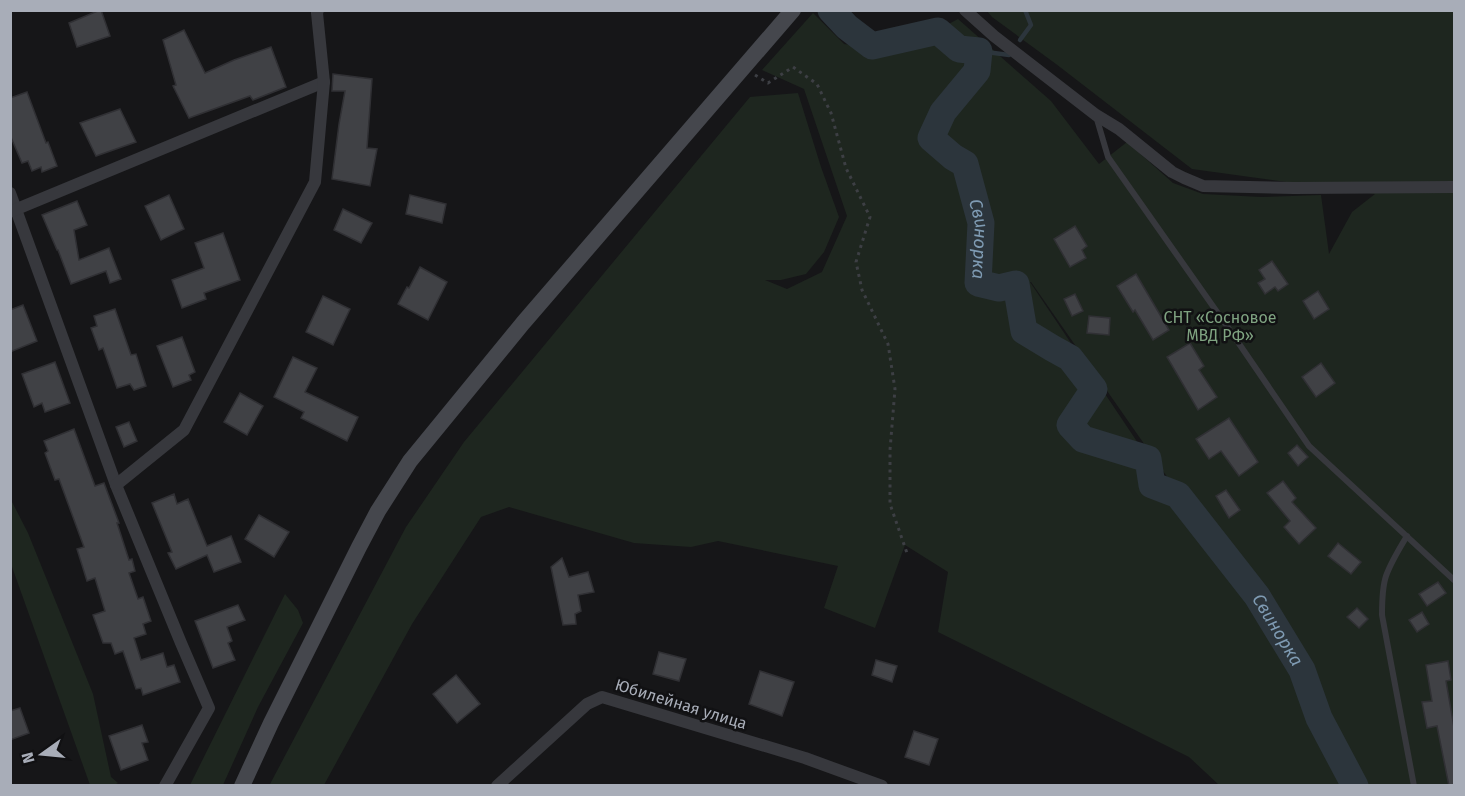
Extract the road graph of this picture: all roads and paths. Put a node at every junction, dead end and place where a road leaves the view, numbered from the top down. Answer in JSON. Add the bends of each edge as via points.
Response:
{"nodes":[{"id":1,"x":318,"y":10,"type":"edge"},
{"id":2,"x":793,"y":10,"type":"edge"},
{"id":3,"x":965,"y":10,"type":"edge"},
{"id":4,"x":744,"y":68,"type":"junction"},
{"id":5,"x":324,"y":82,"type":"junction"},
{"id":6,"x":1096,"y":115,"type":"junction"},
{"id":7,"x":1455,"y":187,"type":"edge"},
{"id":8,"x":10,"y":193,"type":"edge"},
{"id":9,"x":14,"y":210,"type":"edge"},
{"id":10,"x":116,"y":485,"type":"junction"},
{"id":11,"x":1407,"y":536,"type":"junction"},
{"id":12,"x":908,"y":556,"type":"dead end"},
{"id":13,"x":1455,"y":580,"type":"edge"},
{"id":14,"x":165,"y":786,"type":"edge"},
{"id":15,"x":242,"y":786,"type":"edge"},
{"id":16,"x":497,"y":786,"type":"edge"},
{"id":17,"x":882,"y":786,"type":"edge"},
{"id":18,"x":1414,"y":786,"type":"edge"}],
"edges":[{"from":1,"to":5,"type":"street"},
{"from":2,"to":4,"type":"main road"},
{"from":3,"to":6,"type":"street"},
{"from":4,"to":12,"type":"path","via":[[768,83],[793,67],[817,84],[831,113],[846,168],[870,217],[856,262],[862,290],[888,344],[895,388],[890,504]]},
{"from":4,"to":15,"type":"main road","via":[[523,323],[406,466],[359,547]]},
{"from":5,"to":9,"type":"street"},
{"from":5,"to":10,"type":"street","via":[[315,182],[282,246],[184,430]]},
{"from":6,"to":7,"type":"street","via":[[1172,172],[1203,186]]},
{"from":6,"to":11,"type":"lane","via":[[1108,157],[1309,446]]},
{"from":8,"to":9,"type":"street"},
{"from":9,"to":10,"type":"street"},
{"from":10,"to":14,"type":"street","via":[[209,708]]},
{"from":11,"to":13,"type":"lane"},
{"from":11,"to":18,"type":"lane","via":[[1386,576],[1382,615]]},
{"from":16,"to":17,"type":"street","name":"Юбилейная улица","via":[[587,704],[602,697],[805,758]]}]}
